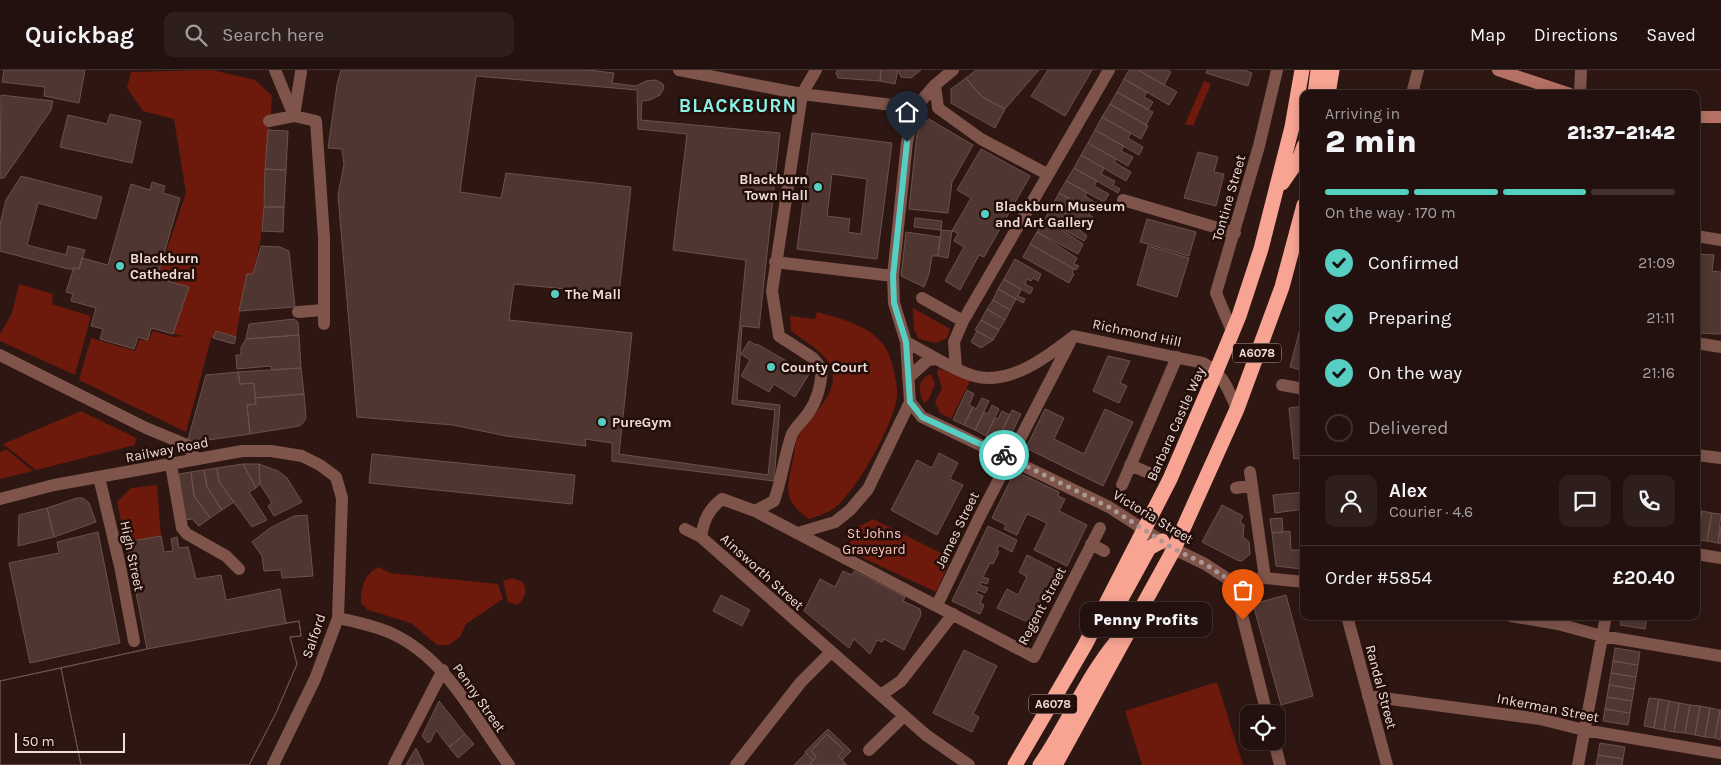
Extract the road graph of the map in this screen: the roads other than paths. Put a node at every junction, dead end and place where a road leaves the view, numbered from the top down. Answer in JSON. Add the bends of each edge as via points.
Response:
{"nodes":[{"id":1,"x":679,"y":70,"type":"edge"},
{"id":2,"x":816,"y":70,"type":"edge"},
{"id":3,"x":953,"y":70,"type":"edge"},
{"id":4,"x":1110,"y":70,"type":"edge"},
{"id":5,"x":1277,"y":70,"type":"edge"},
{"id":6,"x":1302,"y":70,"type":"edge"},
{"id":7,"x":1318,"y":70,"type":"edge"},
{"id":8,"x":1332,"y":70,"type":"edge"},
{"id":9,"x":1418,"y":70,"type":"edge"},
{"id":10,"x":1498,"y":70,"type":"edge"},
{"id":11,"x":1581,"y":70,"type":"edge"},
{"id":12,"x":275,"y":71,"type":"edge"},
{"id":13,"x":301,"y":72,"type":"edge"},
{"id":14,"x":935,"y":85,"type":"junction"},
{"id":15,"x":1315,"y":90,"type":"edge"},
{"id":16,"x":1329,"y":90,"type":"edge"},
{"id":17,"x":1413,"y":90,"type":"edge"},
{"id":18,"x":1558,"y":90,"type":"edge"},
{"id":19,"x":1580,"y":90,"type":"edge"},
{"id":20,"x":802,"y":94,"type":"junction"},
{"id":21,"x":912,"y":107,"type":"junction"},
{"id":22,"x":294,"y":116,"type":"junction"},
{"id":23,"x":1700,"y":117,"type":"edge"},
{"id":24,"x":1721,"y":117,"type":"edge"},
{"id":25,"x":269,"y":121,"type":"dead end"},
{"id":26,"x":1300,"y":157,"type":"edge"},
{"id":27,"x":1047,"y":174,"type":"junction"},
{"id":28,"x":1277,"y":190,"type":"junction"},
{"id":29,"x":1123,"y":200,"type":"dead end"},
{"id":30,"x":1300,"y":220,"type":"edge"},
{"id":31,"x":1235,"y":233,"type":"junction"},
{"id":32,"x":1700,"y":237,"type":"edge"},
{"id":33,"x":1721,"y":240,"type":"edge"},
{"id":34,"x":775,"y":262,"type":"junction"},
{"id":35,"x":893,"y":276,"type":"junction"},
{"id":36,"x":922,"y":298,"type":"dead end"},
{"id":37,"x":323,"y":310,"type":"junction"},
{"id":38,"x":298,"y":312,"type":"dead end"},
{"id":39,"x":963,"y":322,"type":"junction"},
{"id":40,"x":324,"y":324,"type":"dead end"},
{"id":41,"x":1232,"y":331,"type":"junction"},
{"id":42,"x":1074,"y":336,"type":"junction"},
{"id":43,"x":906,"y":342,"type":"junction"},
{"id":44,"x":1700,"y":343,"type":"edge"},
{"id":45,"x":1721,"y":347,"type":"edge"},
{"id":46,"x":0,"y":355,"type":"edge"},
{"id":47,"x":1177,"y":356,"type":"junction"},
{"id":48,"x":937,"y":358,"type":"junction"},
{"id":49,"x":956,"y":368,"type":"junction"},
{"id":50,"x":1216,"y":371,"type":"junction"},
{"id":51,"x":908,"y":378,"type":"junction"},
{"id":52,"x":1282,"y":385,"type":"dead end"},
{"id":53,"x":1300,"y":389,"type":"edge"},
{"id":54,"x":910,"y":402,"type":"junction"},
{"id":55,"x":1237,"y":409,"type":"junction"},
{"id":56,"x":1700,"y":455,"type":"edge"},
{"id":57,"x":1011,"y":458,"type":"junction"},
{"id":58,"x":1721,"y":458,"type":"edge"},
{"id":59,"x":196,"y":459,"type":"junction"},
{"id":60,"x":171,"y":465,"type":"junction"},
{"id":61,"x":1130,"y":466,"type":"junction"},
{"id":62,"x":1149,"y":473,"type":"dead end"},
{"id":63,"x":99,"y":477,"type":"junction"},
{"id":64,"x":336,"y":477,"type":"joint"},
{"id":65,"x":1122,"y":485,"type":"dead end"},
{"id":66,"x":1236,"y":488,"type":"dead end"},
{"id":67,"x":2,"y":500,"type":"edge"},
{"id":68,"x":756,"y":511,"type":"junction"},
{"id":69,"x":1100,"y":528,"type":"dead end"},
{"id":70,"x":1144,"y":528,"type":"junction"},
{"id":71,"x":685,"y":529,"type":"dead end"},
{"id":72,"x":798,"y":533,"type":"junction"},
{"id":73,"x":701,"y":537,"type":"junction"},
{"id":74,"x":1091,"y":544,"type":"junction"},
{"id":75,"x":1168,"y":545,"type":"junction"},
{"id":76,"x":1104,"y":551,"type":"dead end"},
{"id":77,"x":1700,"y":555,"type":"edge"},
{"id":78,"x":1721,"y":558,"type":"edge"},
{"id":79,"x":239,"y":569,"type":"dead end"},
{"id":80,"x":1265,"y":578,"type":"junction"},
{"id":81,"x":1300,"y":582,"type":"edge"},
{"id":82,"x":1234,"y":583,"type":"junction"},
{"id":83,"x":937,"y":605,"type":"junction"},
{"id":84,"x":953,"y":614,"type":"junction"},
{"id":85,"x":338,"y":618,"type":"junction"},
{"id":86,"x":1136,"y":619,"type":"junction"},
{"id":87,"x":1348,"y":620,"type":"edge"},
{"id":88,"x":1534,"y":620,"type":"edge"},
{"id":89,"x":1605,"y":620,"type":"edge"},
{"id":90,"x":1602,"y":636,"type":"junction"},
{"id":91,"x":134,"y":642,"type":"dead end"},
{"id":92,"x":1085,"y":646,"type":"junction"},
{"id":93,"x":830,"y":652,"type":"junction"},
{"id":94,"x":1721,"y":656,"type":"edge"},
{"id":95,"x":443,"y":670,"type":"junction"},
{"id":96,"x":881,"y":695,"type":"junction"},
{"id":97,"x":1368,"y":696,"type":"junction"},
{"id":98,"x":1265,"y":705,"type":"edge"},
{"id":99,"x":904,"y":716,"type":"junction"},
{"id":100,"x":1584,"y":730,"type":"junction"},
{"id":101,"x":868,"y":750,"type":"dead end"},
{"id":102,"x":1276,"y":750,"type":"edge"},
{"id":103,"x":1721,"y":753,"type":"edge"},
{"id":104,"x":273,"y":765,"type":"edge"},
{"id":105,"x":394,"y":765,"type":"edge"},
{"id":106,"x":509,"y":765,"type":"edge"},
{"id":107,"x":736,"y":765,"type":"edge"},
{"id":108,"x":969,"y":765,"type":"edge"},
{"id":109,"x":1016,"y":765,"type":"edge"},
{"id":110,"x":1040,"y":765,"type":"edge"},
{"id":111,"x":1055,"y":765,"type":"edge"},
{"id":112,"x":1280,"y":765,"type":"edge"},
{"id":113,"x":1387,"y":765,"type":"edge"},
{"id":114,"x":1578,"y":765,"type":"edge"}],
"edges":[{"from":1,"to":20,"type":"street"},
{"from":2,"to":20,"type":"street"},
{"from":3,"to":14,"type":"street"},
{"from":4,"to":27,"type":"street"},
{"from":5,"to":31,"type":"street","name":"Tontine Street"},
{"from":6,"to":28,"type":"highway","name":"Barbara Castle Way","number":"A6078"},
{"from":7,"to":15,"type":"highway"},
{"from":8,"to":16,"type":"highway"},
{"from":9,"to":17,"type":"street"},
{"from":10,"to":18,"type":"main road"},
{"from":11,"to":19,"type":"street"},
{"from":12,"to":22,"type":"street"},
{"from":13,"to":22,"type":"street"},
{"from":14,"to":21,"type":"street"},
{"from":14,"to":27,"type":"street","via":[[938,108],[981,139]]},
{"from":20,"to":21,"type":"street"},
{"from":20,"to":34,"type":"street"},
{"from":21,"to":35,"type":"street"},
{"from":22,"to":25,"type":"street"},
{"from":22,"to":37,"type":"street","via":[[316,122],[324,238]]},
{"from":23,"to":24,"type":"main road"},
{"from":26,"to":28,"type":"highway","number":"A6078"},
{"from":27,"to":39,"type":"street"},
{"from":28,"to":41,"type":"highway","name":"Barbara Castle Way","number":"A6078","via":[[1261,249]]},
{"from":29,"to":31,"type":"street"},
{"from":30,"to":55,"type":"highway","number":"A6078","via":[[1282,287]]},
{"from":31,"to":41,"type":"street","name":"Tontine Street","via":[[1216,293]]},
{"from":32,"to":33,"type":"street"},
{"from":34,"to":35,"type":"street"},
{"from":34,"to":68,"type":"street","via":[[772,292],[779,336],[813,358],[822,369],[821,388],[810,411],[794,431],[774,501]]},
{"from":35,"to":43,"type":"street","via":[[894,303]]},
{"from":36,"to":39,"type":"street"},
{"from":37,"to":38,"type":"street"},
{"from":37,"to":40,"type":"street"},
{"from":39,"to":49,"type":"street","via":[[954,342]]},
{"from":41,"to":50,"type":"highway","name":"Barbara Castle Way","number":"A6078"},
{"from":42,"to":47,"type":"street","name":"Richmond Hill"},
{"from":42,"to":49,"type":"street","name":"Richmond Hill","via":[[1038,361],[1003,376],[975,376]]},
{"from":42,"to":57,"type":"street","name":"James Street"},
{"from":43,"to":48,"type":"street","name":"Richmond Hill"},
{"from":43,"to":51,"type":"street"},
{"from":44,"to":45,"type":"street"},
{"from":46,"to":59,"type":"street","via":[[186,445]]},
{"from":47,"to":50,"type":"street","name":"Richmond Hill","via":[[1203,363]]},
{"from":47,"to":61,"type":"street"},
{"from":48,"to":49,"type":"street","name":"Richmond Hill"},
{"from":48,"to":51,"type":"street","via":[[928,360]]},
{"from":50,"to":55,"type":"street"},
{"from":50,"to":70,"type":"highway","name":"Barbara Castle Way","number":"A6078","via":[[1170,479]]},
{"from":51,"to":54,"type":"street"},
{"from":52,"to":53,"type":"street"},
{"from":54,"to":57,"type":"street","name":"Victoria Street","via":[[922,417]]},
{"from":54,"to":72,"type":"street","via":[[868,489],[835,522]]},
{"from":55,"to":75,"type":"highway","number":"A6078"},
{"from":56,"to":58,"type":"street"},
{"from":57,"to":70,"type":"street","name":"Victoria Street"},
{"from":57,"to":83,"type":"street","name":"James Street"},
{"from":59,"to":60,"type":"street","name":"Railway Road"},
{"from":59,"to":64,"type":"street","name":"Railway Road","via":[[271,451],[302,456]]},
{"from":60,"to":63,"type":"street","name":"Railway Road"},
{"from":60,"to":79,"type":"street","via":[[182,528],[226,556]]},
{"from":61,"to":62,"type":"street"},
{"from":61,"to":65,"type":"street"},
{"from":63,"to":67,"type":"street","name":"Railway Road","via":[[54,485]]},
{"from":63,"to":91,"type":"street","name":"High Street"},
{"from":64,"to":85,"type":"street","name":"Salford","via":[[340,487],[342,524]]},
{"from":66,"to":80,"type":"street","via":[[1251,479]]},
{"from":68,"to":72,"type":"street","name":"Ainsworth Street"},
{"from":68,"to":73,"type":"street","name":"Ainsworth Street","via":[[722,499],[704,520]]},
{"from":69,"to":74,"type":"street","name":"Regent Street"},
{"from":70,"to":75,"type":"street","name":"Victoria Street"},
{"from":70,"to":92,"type":"highway","name":"Barbara Castle Way","number":"A6078"},
{"from":71,"to":73,"type":"street"},
{"from":72,"to":83,"type":"street","name":"Ainsworth Street"},
{"from":73,"to":93,"type":"street","name":"Ainsworth Street"},
{"from":74,"to":76,"type":"street"},
{"from":74,"to":84,"type":"street","name":"Regent Street","via":[[1034,658]]},
{"from":75,"to":82,"type":"street","name":"Victoria Street"},
{"from":75,"to":86,"type":"highway","number":"A6078"},
{"from":75,"to":92,"type":"highway","number":"A6078","via":[[1149,548],[1111,618]]},
{"from":77,"to":78,"type":"street"},
{"from":80,"to":81,"type":"street"},
{"from":80,"to":82,"type":"street"},
{"from":82,"to":98,"type":"street"},
{"from":83,"to":84,"type":"street","name":"Ainsworth Street"},
{"from":84,"to":96,"type":"street","via":[[901,681]]},
{"from":85,"to":95,"type":"street","name":"Penny Street","via":[[392,633]]},
{"from":85,"to":104,"type":"street","name":"Salford","via":[[315,679]]},
{"from":86,"to":110,"type":"highway","via":[[1103,658]]},
{"from":86,"to":111,"type":"highway","number":"A6078"},
{"from":87,"to":97,"type":"street","name":"Randal Street"},
{"from":88,"to":90,"type":"street"},
{"from":89,"to":90,"type":"street"},
{"from":90,"to":94,"type":"street"},
{"from":90,"to":100,"type":"street"},
{"from":92,"to":109,"type":"highway","name":"Barbara Castle Way","number":"A6078"},
{"from":93,"to":96,"type":"street","name":"Ainsworth Street"},
{"from":93,"to":107,"type":"street","via":[[801,682]]},
{"from":95,"to":105,"type":"street"},
{"from":95,"to":106,"type":"street","name":"Penny Street"},
{"from":96,"to":99,"type":"street","name":"Ainsworth Street"},
{"from":97,"to":100,"type":"street","name":"Inkerman Street","via":[[1540,719]]},
{"from":97,"to":113,"type":"street","name":"Randal Street"},
{"from":99,"to":101,"type":"street"},
{"from":99,"to":108,"type":"street","name":"Ainsworth Street"},
{"from":100,"to":103,"type":"street","name":"Inkerman Street"},
{"from":100,"to":114,"type":"street"},
{"from":102,"to":112,"type":"street"}]}
